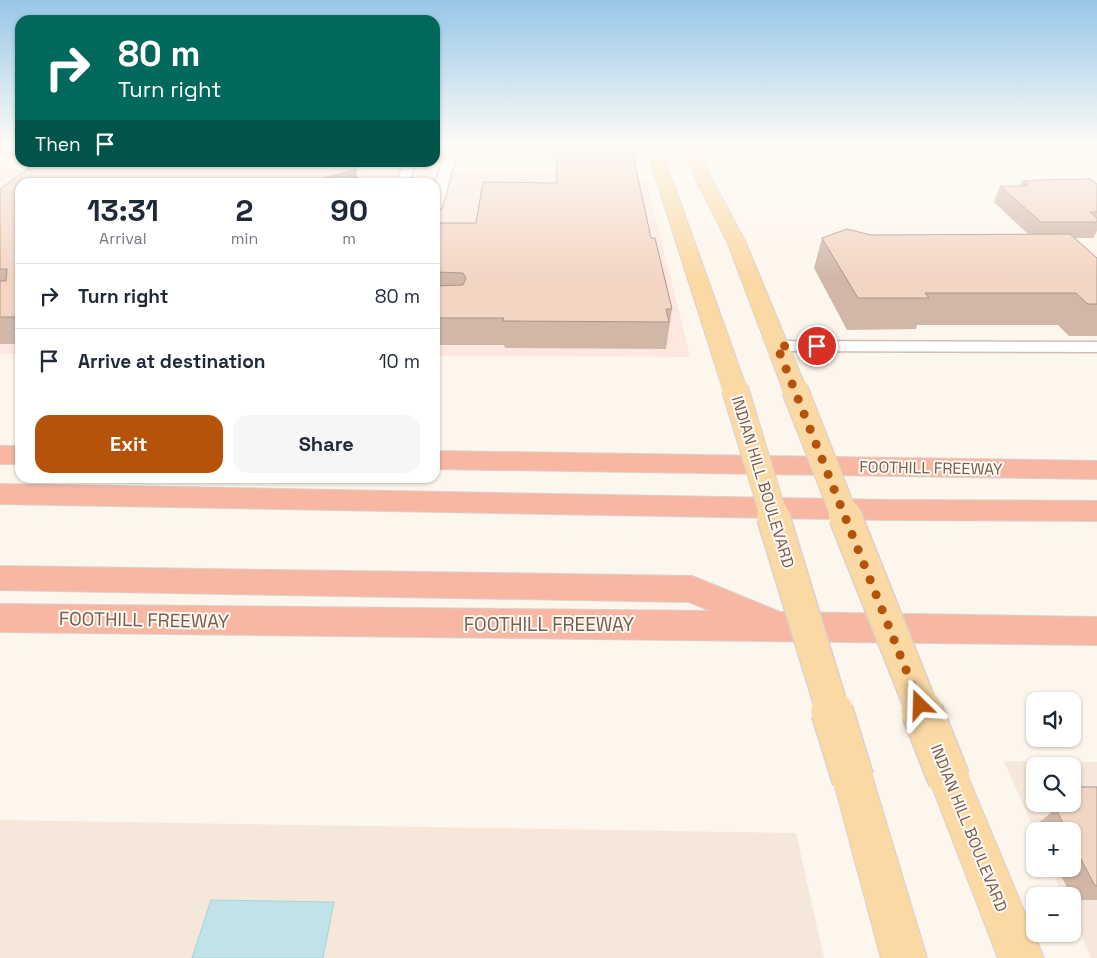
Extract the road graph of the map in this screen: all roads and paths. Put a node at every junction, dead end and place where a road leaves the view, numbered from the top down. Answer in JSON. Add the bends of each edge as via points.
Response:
{"nodes":[{"id":1,"x":668,"y":190,"type":"edge"},
{"id":2,"x":710,"y":190,"type":"edge"},
{"id":3,"x":777,"y":346,"type":"junction"},
{"id":4,"x":1097,"y":347,"type":"edge"},
{"id":5,"x":0,"y":455,"type":"edge"},
{"id":6,"x":15,"y":455,"type":"edge"},
{"id":7,"x":440,"y":460,"type":"edge"},
{"id":8,"x":1097,"y":470,"type":"edge"},
{"id":9,"x":0,"y":494,"type":"edge"},
{"id":10,"x":1097,"y":511,"type":"edge"},
{"id":11,"x":0,"y":578,"type":"edge"},
{"id":12,"x":0,"y":618,"type":"edge"},
{"id":13,"x":779,"y":626,"type":"junction"},
{"id":14,"x":1097,"y":631,"type":"edge"},
{"id":15,"x":904,"y":958,"type":"edge"},
{"id":16,"x":1021,"y":958,"type":"edge"}],
"edges":[{"from":1,"to":15,"type":"main road","name":"INDIAN HILL BOULEVARD","bridge":true,"via":[[735,388]]},
{"from":2,"to":3,"type":"main road","name":"INDIAN HILL BOULEVARD","via":[[736,241]]},
{"from":3,"to":4,"type":"lane"},
{"from":3,"to":16,"type":"main road","name":"INDIAN HILL BOULEVARD","bridge":true},
{"from":5,"to":6,"type":"highway"},
{"from":7,"to":8,"type":"highway","name":"FOOTHILL FREEWAY"},
{"from":9,"to":10,"type":"highway"},
{"from":11,"to":13,"type":"highway","via":[[692,589]]},
{"from":12,"to":13,"type":"highway","name":"FOOTHILL FREEWAY"},
{"from":13,"to":14,"type":"highway","name":"FOOTHILL FREEWAY"}]}
